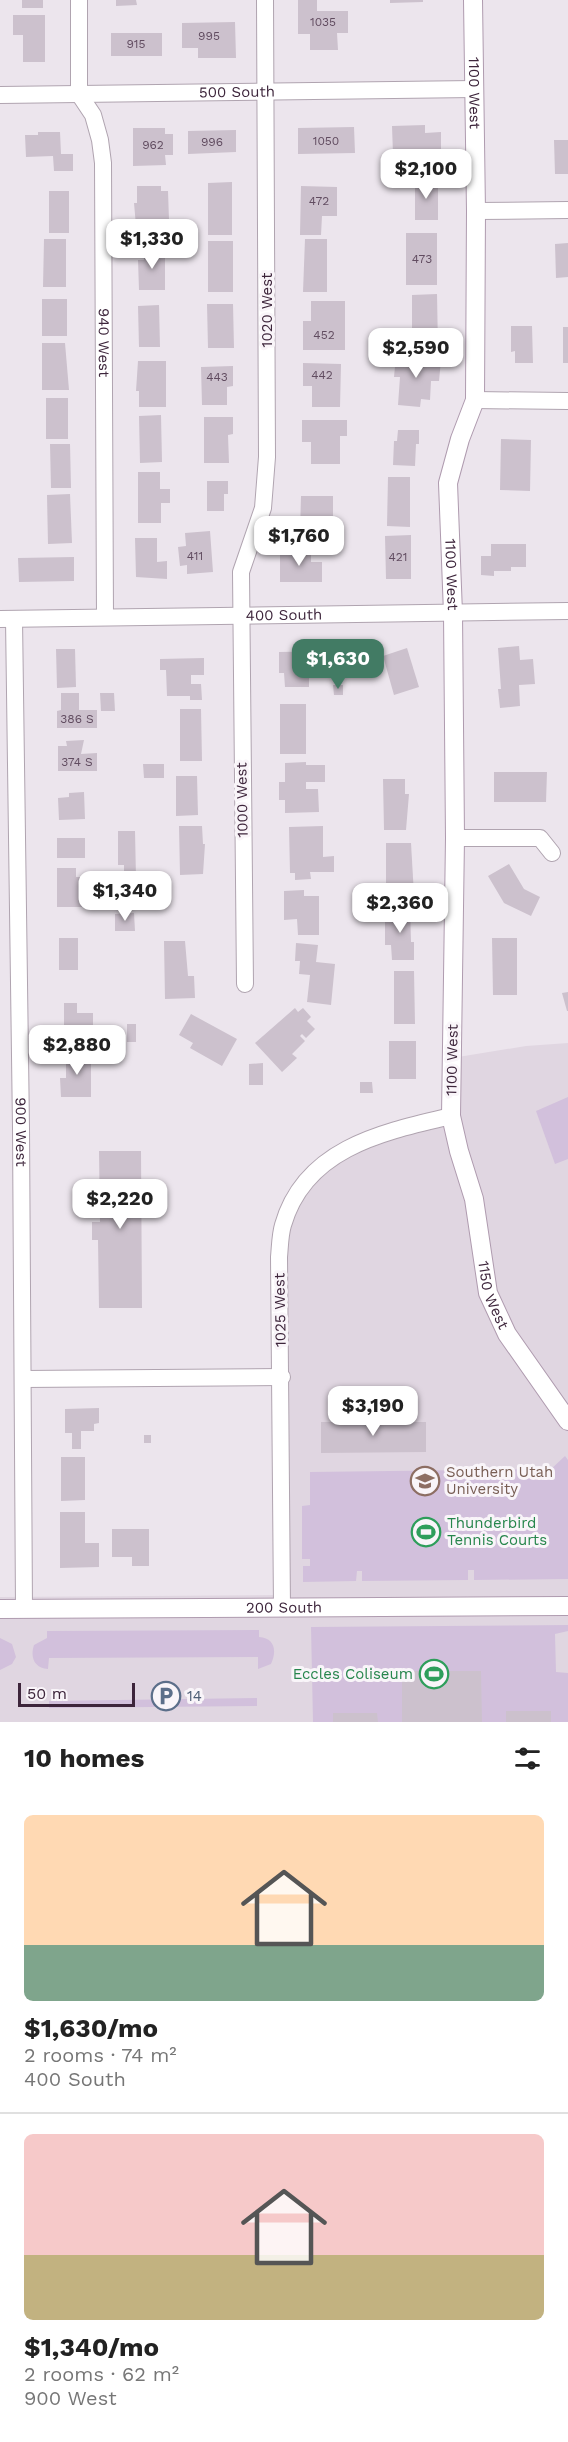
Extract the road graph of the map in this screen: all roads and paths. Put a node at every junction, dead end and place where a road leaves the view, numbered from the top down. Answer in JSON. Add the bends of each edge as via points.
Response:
{"nodes":[{"id":1,"x":79,"y":0,"type":"edge"},
{"id":2,"x":265,"y":0,"type":"edge"},
{"id":3,"x":473,"y":0,"type":"edge"},
{"id":4,"x":474,"y":90,"type":"junction"},
{"id":5,"x":267,"y":93,"type":"junction"},
{"id":6,"x":79,"y":94,"type":"junction"},
{"id":7,"x":0,"y":95,"type":"edge"},
{"id":8,"x":568,"y":210,"type":"edge"},
{"id":9,"x":476,"y":211,"type":"junction"},
{"id":10,"x":475,"y":400,"type":"junction"},
{"id":11,"x":568,"y":401,"type":"edge"},
{"id":12,"x":568,"y":611,"type":"edge"},
{"id":13,"x":453,"y":613,"type":"junction"},
{"id":14,"x":105,"y":617,"type":"junction"},
{"id":15,"x":240,"y":617,"type":"junction"},
{"id":16,"x":7,"y":619,"type":"edge"},
{"id":17,"x":455,"y":838,"type":"junction"},
{"id":18,"x":552,"y":853,"type":"dead end"},
{"id":19,"x":245,"y":984,"type":"dead end"},
{"id":20,"x":452,"y":1116,"type":"junction"},
{"id":21,"x":459,"y":1151,"type":"joint"},
{"id":22,"x":282,"y":1377,"type":"junction"},
{"id":23,"x":23,"y":1379,"type":"junction"},
{"id":24,"x":568,"y":1421,"type":"edge"},
{"id":25,"x":568,"y":1606,"type":"edge"},
{"id":26,"x":282,"y":1608,"type":"junction"},
{"id":27,"x":0,"y":1609,"type":"edge"},
{"id":28,"x":24,"y":1609,"type":"junction"}],
"edges":[{"from":1,"to":6,"type":"street"},
{"from":2,"to":5,"type":"street","name":"1020 West"},
{"from":3,"to":4,"type":"street","name":"1100 West"},
{"from":4,"to":5,"type":"street","name":"500 South"},
{"from":4,"to":9,"type":"street","name":"1100 West"},
{"from":5,"to":6,"type":"street","name":"500 South"},
{"from":5,"to":15,"type":"street","name":"1020 West","via":[[267,457],[263,508],[241,572]]},
{"from":6,"to":7,"type":"street","name":"500 South"},
{"from":6,"to":14,"type":"street","name":"940 West","via":[[93,115],[102,163]]},
{"from":8,"to":9,"type":"street"},
{"from":9,"to":10,"type":"street","name":"1100 West"},
{"from":10,"to":11,"type":"street"},
{"from":10,"to":13,"type":"street","name":"1100 West","via":[[448,483]]},
{"from":12,"to":13,"type":"street","name":"400 South"},
{"from":13,"to":15,"type":"street","name":"400 South"},
{"from":13,"to":17,"type":"street","name":"1100 West"},
{"from":14,"to":15,"type":"street","name":"400 South"},
{"from":14,"to":16,"type":"street","name":"400 South"},
{"from":15,"to":19,"type":"street","name":"1000 West"},
{"from":16,"to":23,"type":"street","name":"900 West"},
{"from":17,"to":18,"type":"street","via":[[540,838]]},
{"from":17,"to":20,"type":"street","name":"1100 West"},
{"from":20,"to":21,"type":"street","name":"1100 West"},
{"from":20,"to":22,"type":"street","name":"1025 West","via":[[358,1142],[316,1171],[292,1200],[282,1227],[279,1257]]},
{"from":21,"to":24,"type":"street","name":"1150 West","via":[[474,1198],[488,1293],[507,1334]]},
{"from":22,"to":23,"type":"street"},
{"from":22,"to":26,"type":"street","name":"1025 West"},
{"from":23,"to":28,"type":"street","name":"900 West"},
{"from":25,"to":26,"type":"street","name":"200 South"},
{"from":26,"to":28,"type":"street","name":"200 South"},
{"from":27,"to":28,"type":"street","name":"200 South"}]}
